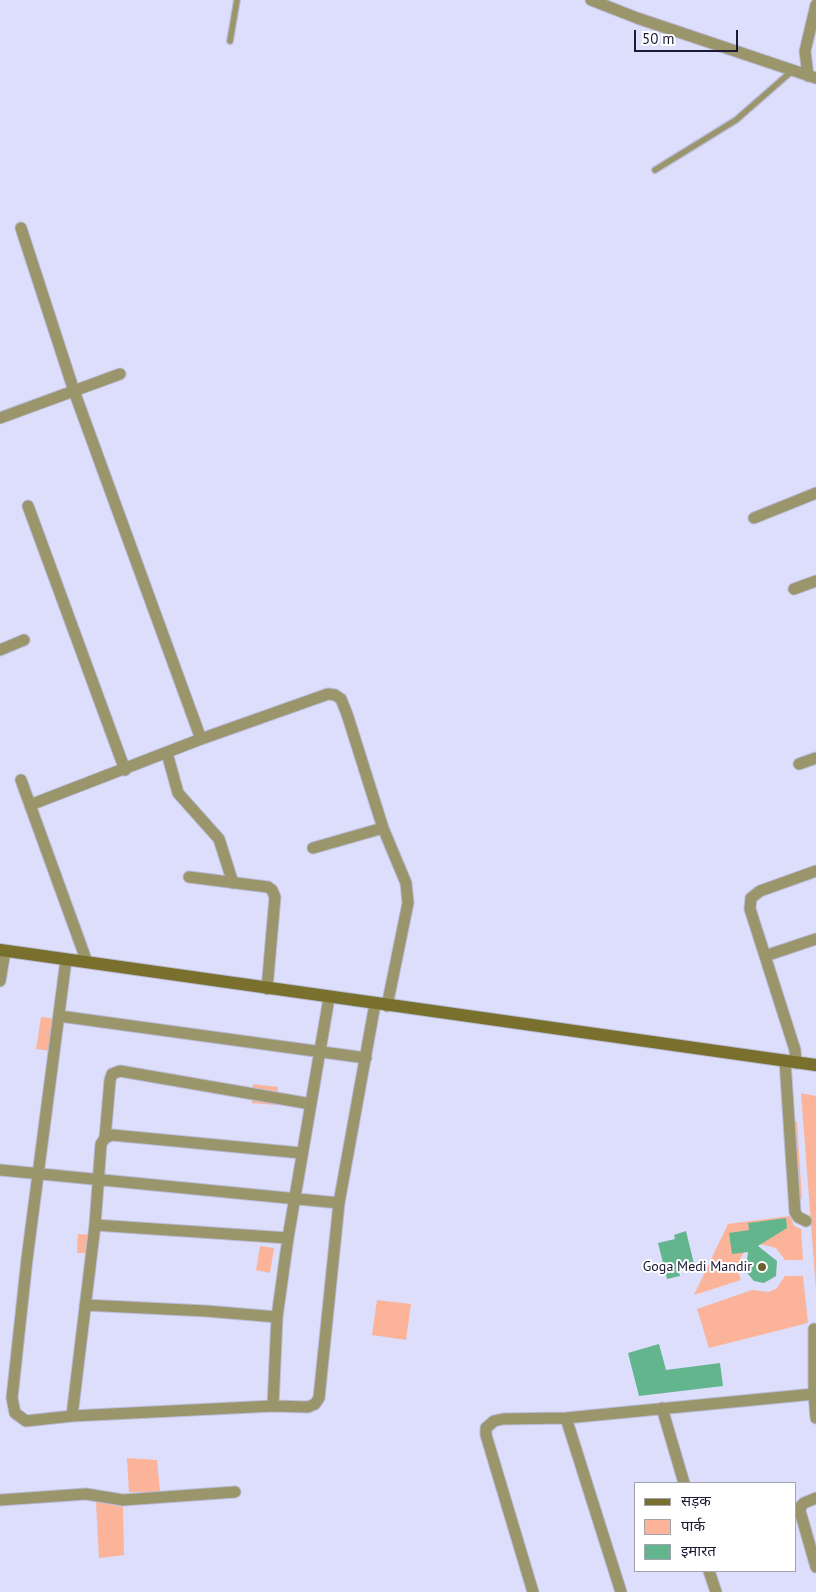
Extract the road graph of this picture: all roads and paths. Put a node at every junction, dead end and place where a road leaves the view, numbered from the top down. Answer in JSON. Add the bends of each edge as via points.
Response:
{"nodes":[{"id":1,"x":238,"y":0,"type":"edge"},
{"id":2,"x":591,"y":0,"type":"edge"},
{"id":3,"x":816,"y":5,"type":"edge"},
{"id":4,"x":230,"y":40,"type":"dead end"},
{"id":5,"x":792,"y":71,"type":"junction"},
{"id":6,"x":812,"y":77,"type":"edge"},
{"id":7,"x":655,"y":170,"type":"dead end"},
{"id":8,"x":21,"y":228,"type":"dead end"},
{"id":9,"x":120,"y":374,"type":"dead end"},
{"id":10,"x":74,"y":391,"type":"junction"},
{"id":11,"x":0,"y":418,"type":"edge"},
{"id":12,"x":816,"y":493,"type":"edge"},
{"id":13,"x":28,"y":506,"type":"dead end"},
{"id":14,"x":754,"y":518,"type":"dead end"},
{"id":15,"x":816,"y":581,"type":"edge"},
{"id":16,"x":794,"y":589,"type":"dead end"},
{"id":17,"x":24,"y":640,"type":"dead end"},
{"id":18,"x":0,"y":650,"type":"edge"},
{"id":19,"x":201,"y":739,"type":"junction"},
{"id":20,"x":167,"y":753,"type":"junction"},
{"id":21,"x":816,"y":758,"type":"edge"},
{"id":22,"x":799,"y":764,"type":"dead end"},
{"id":23,"x":125,"y":770,"type":"junction"},
{"id":24,"x":21,"y":780,"type":"dead end"},
{"id":25,"x":30,"y":805,"type":"junction"},
{"id":26,"x":384,"y":828,"type":"junction"},
{"id":27,"x":313,"y":848,"type":"dead end"},
{"id":28,"x":816,"y":872,"type":"edge"},
{"id":29,"x":190,"y":877,"type":"dead end"},
{"id":30,"x":233,"y":883,"type":"junction"},
{"id":31,"x":816,"y":939,"type":"edge"},
{"id":32,"x":3,"y":951,"type":"edge"},
{"id":33,"x":765,"y":956,"type":"junction"},
{"id":34,"x":66,"y":960,"type":"junction"},
{"id":35,"x":87,"y":962,"type":"junction"},
{"id":36,"x":0,"y":981,"type":"edge"},
{"id":37,"x":267,"y":989,"type":"junction"},
{"id":38,"x":329,"y":998,"type":"junction"},
{"id":39,"x":381,"y":1005,"type":"junction"},
{"id":40,"x":59,"y":1016,"type":"junction"},
{"id":41,"x":322,"y":1052,"type":"junction"},
{"id":42,"x":366,"y":1058,"type":"junction"},
{"id":43,"x":790,"y":1062,"type":"junction"},
{"id":44,"x":816,"y":1065,"type":"edge"},
{"id":45,"x":311,"y":1104,"type":"junction"},
{"id":46,"x":105,"y":1138,"type":"junction"},
{"id":47,"x":301,"y":1153,"type":"junction"},
{"id":48,"x":0,"y":1170,"type":"edge"},
{"id":49,"x":39,"y":1175,"type":"junction"},
{"id":50,"x":99,"y":1180,"type":"junction"},
{"id":51,"x":295,"y":1200,"type":"junction"},
{"id":52,"x":340,"y":1203,"type":"junction"},
{"id":53,"x":806,"y":1221,"type":"dead end"},
{"id":54,"x":95,"y":1225,"type":"junction"},
{"id":55,"x":288,"y":1238,"type":"junction"},
{"id":56,"x":85,"y":1305,"type":"junction"},
{"id":57,"x":277,"y":1317,"type":"junction"},
{"id":58,"x":814,"y":1329,"type":"dead end"},
{"id":59,"x":814,"y":1394,"type":"junction"},
{"id":60,"x":273,"y":1406,"type":"junction"},
{"id":61,"x":662,"y":1408,"type":"junction"},
{"id":62,"x":72,"y":1416,"type":"junction"},
{"id":63,"x":566,"y":1418,"type":"junction"},
{"id":64,"x":816,"y":1418,"type":"edge"},
{"id":65,"x":684,"y":1482,"type":"edge"},
{"id":66,"x":235,"y":1492,"type":"dead end"},
{"id":67,"x":816,"y":1498,"type":"edge"},
{"id":68,"x":0,"y":1500,"type":"edge"},
{"id":69,"x":816,"y":1567,"type":"edge"},
{"id":70,"x":709,"y":1572,"type":"edge"},
{"id":71,"x":533,"y":1592,"type":"edge"},
{"id":72,"x":621,"y":1592,"type":"edge"},
{"id":73,"x":716,"y":1592,"type":"edge"}],
"edges":[{"from":1,"to":4,"type":"lane"},
{"from":2,"to":5,"type":"street"},
{"from":3,"to":6,"type":"street","via":[[805,51]]},
{"from":5,"to":6,"type":"street"},
{"from":5,"to":7,"type":"lane","via":[[731,123]]},
{"from":8,"to":10,"type":"street"},
{"from":9,"to":10,"type":"street"},
{"from":10,"to":11,"type":"street"},
{"from":10,"to":19,"type":"street"},
{"from":12,"to":14,"type":"street"},
{"from":13,"to":23,"type":"street"},
{"from":15,"to":16,"type":"street"},
{"from":17,"to":18,"type":"street"},
{"from":19,"to":20,"type":"street"},
{"from":19,"to":26,"type":"street","via":[[328,694],[336,695],[347,714]]},
{"from":20,"to":23,"type":"street"},
{"from":20,"to":30,"type":"street","via":[[178,793],[219,839]]},
{"from":21,"to":22,"type":"street"},
{"from":23,"to":25,"type":"street"},
{"from":24,"to":25,"type":"street"},
{"from":25,"to":35,"type":"street"},
{"from":26,"to":27,"type":"street"},
{"from":26,"to":39,"type":"street","via":[[406,883],[408,903]]},
{"from":28,"to":33,"type":"street","via":[[760,891],[751,898],[750,908]]},
{"from":29,"to":30,"type":"street"},
{"from":30,"to":37,"type":"street","via":[[268,887],[275,897]]},
{"from":31,"to":33,"type":"street"},
{"from":32,"to":34,"type":"street"},
{"from":32,"to":36,"type":"street"},
{"from":33,"to":43,"type":"street","via":[[795,1050]]},
{"from":34,"to":35,"type":"street"},
{"from":34,"to":40,"type":"street"},
{"from":35,"to":37,"type":"street"},
{"from":37,"to":38,"type":"street"},
{"from":38,"to":39,"type":"street"},
{"from":38,"to":41,"type":"street"},
{"from":39,"to":42,"type":"street"},
{"from":39,"to":43,"type":"street"},
{"from":40,"to":41,"type":"street"},
{"from":40,"to":49,"type":"street"},
{"from":41,"to":42,"type":"street"},
{"from":41,"to":45,"type":"street"},
{"from":42,"to":52,"type":"street"},
{"from":43,"to":44,"type":"street"},
{"from":43,"to":53,"type":"street","via":[[795,1212]]},
{"from":45,"to":46,"type":"street","via":[[120,1071],[112,1074],[110,1080]]},
{"from":45,"to":47,"type":"street"},
{"from":46,"to":47,"type":"street","via":[[112,1134]]},
{"from":46,"to":50,"type":"street","via":[[101,1144]]},
{"from":47,"to":51,"type":"street"},
{"from":48,"to":49,"type":"street"},
{"from":49,"to":50,"type":"street"},
{"from":49,"to":62,"type":"street","via":[[27,1259],[13,1409],[26,1421]]},
{"from":50,"to":51,"type":"street"},
{"from":50,"to":54,"type":"street"},
{"from":51,"to":52,"type":"street"},
{"from":51,"to":55,"type":"street"},
{"from":52,"to":60,"type":"street","via":[[319,1398],[316,1404],[308,1407]]},
{"from":54,"to":55,"type":"street"},
{"from":54,"to":56,"type":"street"},
{"from":55,"to":57,"type":"street"},
{"from":56,"to":57,"type":"street","via":[[206,1310]]},
{"from":56,"to":62,"type":"street"},
{"from":57,"to":60,"type":"street"},
{"from":58,"to":59,"type":"street"},
{"from":59,"to":61,"type":"street"},
{"from":59,"to":64,"type":"street"},
{"from":60,"to":62,"type":"street"},
{"from":61,"to":63,"type":"street"},
{"from":61,"to":65,"type":"street"},
{"from":63,"to":71,"type":"street","via":[[502,1419],[486,1428]]},
{"from":63,"to":72,"type":"street"},
{"from":66,"to":68,"type":"street","via":[[123,1500],[86,1494]]},
{"from":67,"to":69,"type":"street","via":[[804,1503],[800,1511]]},
{"from":70,"to":73,"type":"street"}]}
